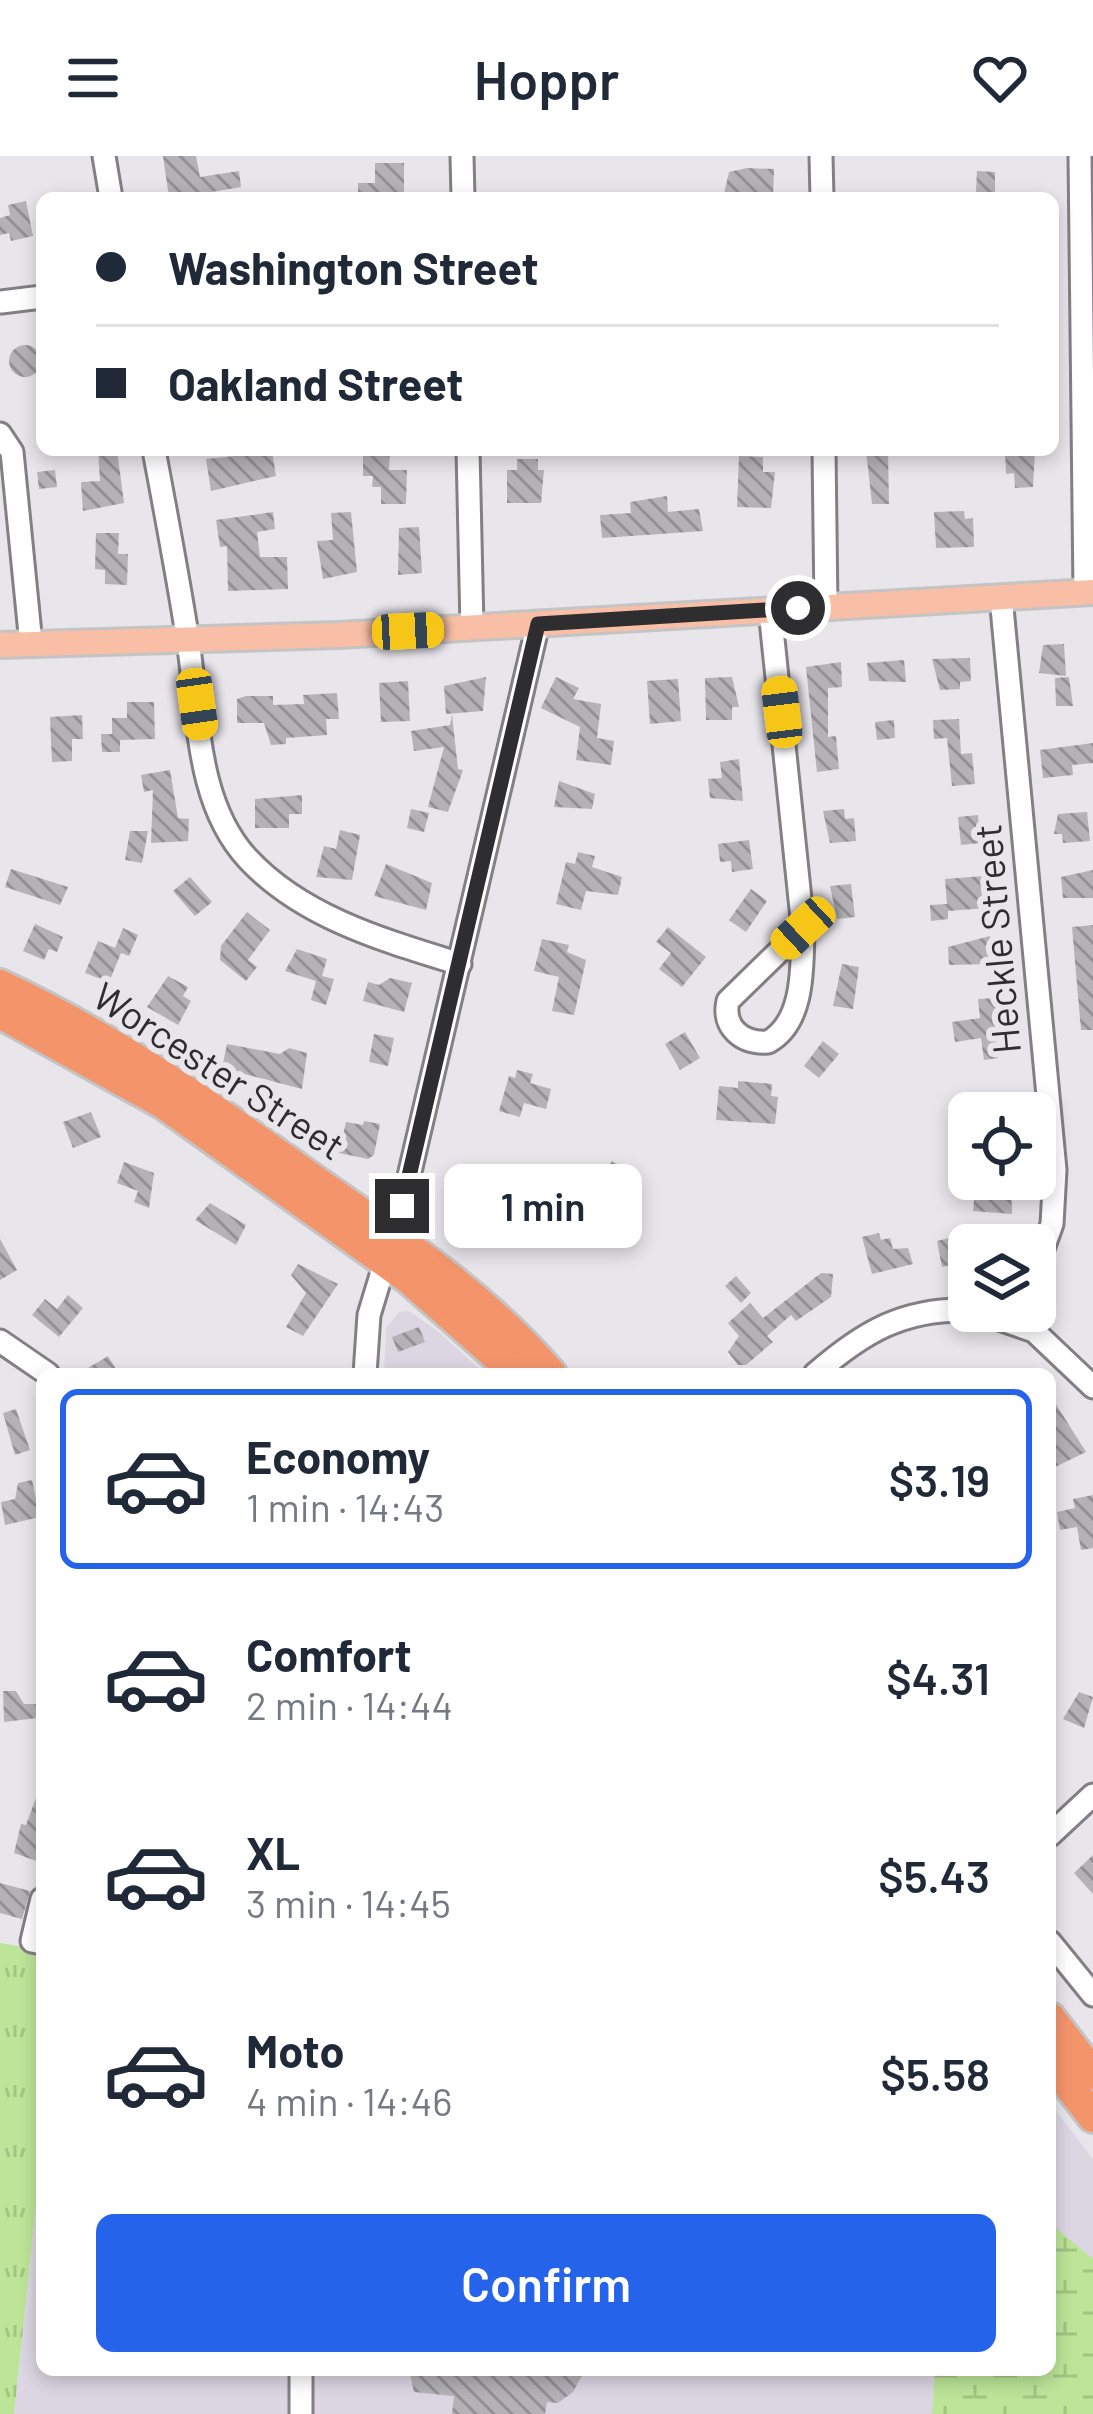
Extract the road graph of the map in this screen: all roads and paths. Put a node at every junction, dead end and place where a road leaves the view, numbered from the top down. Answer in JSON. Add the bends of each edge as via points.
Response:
{"nodes":[{"id":1,"x":104,"y":156,"type":"edge"},
{"id":2,"x":462,"y":156,"type":"edge"},
{"id":3,"x":821,"y":156,"type":"edge"},
{"id":4,"x":1079,"y":156,"type":"edge"},
{"id":5,"x":110,"y":192,"type":"edge"},
{"id":6,"x":463,"y":192,"type":"edge"},
{"id":7,"x":821,"y":192,"type":"edge"},
{"id":8,"x":36,"y":298,"type":"edge"},
{"id":9,"x":1,"y":302,"type":"edge"},
{"id":10,"x":0,"y":434,"type":"edge"},
{"id":11,"x":155,"y":456,"type":"edge"},
{"id":12,"x":469,"y":456,"type":"edge"},
{"id":13,"x":824,"y":456,"type":"edge"},
{"id":14,"x":1089,"y":592,"type":"edge"},
{"id":15,"x":1001,"y":597,"type":"junction"},
{"id":16,"x":826,"y":607,"type":"junction"},
{"id":17,"x":770,"y":610,"type":"junction"},
{"id":18,"x":538,"y":624,"type":"junction"},
{"id":19,"x":472,"y":627,"type":"junction"},
{"id":20,"x":188,"y":640,"type":"junction"},
{"id":21,"x":31,"y":644,"type":"junction"},
{"id":22,"x":0,"y":645,"type":"edge"},
{"id":23,"x":803,"y":928,"type":"junction"},
{"id":24,"x":460,"y":964,"type":"junction"},
{"id":25,"x":0,"y":985,"type":"edge"},
{"id":26,"x":0,"y":1013,"type":"edge"},
{"id":27,"x":1052,"y":1224,"type":"edge"},
{"id":28,"x":390,"y":1249,"type":"junction"},
{"id":29,"x":438,"y":1268,"type":"junction"},
{"id":30,"x":948,"y":1313,"type":"edge"},
{"id":31,"x":1037,"y":1332,"type":"edge"},
{"id":32,"x":0,"y":1341,"type":"edge"},
{"id":33,"x":38,"y":1368,"type":"edge"},
{"id":34,"x":365,"y":1368,"type":"edge"},
{"id":35,"x":511,"y":1368,"type":"edge"},
{"id":36,"x":545,"y":1368,"type":"edge"},
{"id":37,"x":566,"y":1368,"type":"edge"},
{"id":38,"x":822,"y":1368,"type":"edge"},
{"id":39,"x":1093,"y":1387,"type":"edge"},
{"id":40,"x":1093,"y":1795,"type":"edge"},
{"id":41,"x":1056,"y":1829,"type":"edge"},
{"id":42,"x":1056,"y":1949,"type":"edge"},
{"id":43,"x":1093,"y":1995,"type":"edge"},
{"id":44,"x":1056,"y":2026,"type":"edge"},
{"id":45,"x":1056,"y":2069,"type":"edge"},
{"id":46,"x":1093,"y":2074,"type":"edge"},
{"id":47,"x":1093,"y":2117,"type":"edge"},
{"id":48,"x":301,"y":2376,"type":"edge"},
{"id":49,"x":301,"y":2414,"type":"edge"}],
"edges":[{"from":1,"to":5,"type":"street"},
{"from":2,"to":6,"type":"street"},
{"from":3,"to":7,"type":"street"},
{"from":4,"to":14,"type":"street"},
{"from":8,"to":9,"type":"street"},
{"from":10,"to":21,"type":"street","via":[[13,452]]},
{"from":11,"to":20,"type":"street"},
{"from":12,"to":19,"type":"street"},
{"from":13,"to":16,"type":"street"},
{"from":14,"to":15,"type":"main road"},
{"from":15,"to":16,"type":"main road"},
{"from":15,"to":27,"type":"street","name":"Heckle Street","via":[[1054,1170]]},
{"from":16,"to":17,"type":"main road"},
{"from":17,"to":18,"type":"main road"},
{"from":17,"to":23,"type":"street"},
{"from":18,"to":19,"type":"main road"},
{"from":18,"to":24,"type":"street"},
{"from":19,"to":20,"type":"main road"},
{"from":20,"to":21,"type":"main road"},
{"from":20,"to":24,"type":"street","via":[[211,790],[246,857],[317,910]]},
{"from":21,"to":22,"type":"main road"},
{"from":23,"to":23,"type":"street","via":[[786,1028],[761,1043],[740,1036],[728,1020],[728,1000]]},
{"from":24,"to":28,"type":"street"},
{"from":25,"to":28,"type":"highway","name":"Worcester Street","via":[[142,1060]]},
{"from":26,"to":28,"type":"highway","name":"Worcester Street","via":[[164,1104]]},
{"from":28,"to":29,"type":"highway","name":"Worcester Street"},
{"from":28,"to":34,"type":"street","via":[[368,1322]]},
{"from":28,"to":35,"type":"highway","name":"Worcester Street"},
{"from":29,"to":36,"type":"highway","name":"Worcester Street"},
{"from":29,"to":37,"type":"highway"},
{"from":30,"to":38,"type":"street","via":[[903,1316],[859,1337]]},
{"from":31,"to":39,"type":"street"},
{"from":32,"to":33,"type":"street"},
{"from":40,"to":41,"type":"street"},
{"from":42,"to":43,"type":"street"},
{"from":44,"to":46,"type":"highway"},
{"from":45,"to":47,"type":"highway"},
{"from":48,"to":49,"type":"street"}]}
